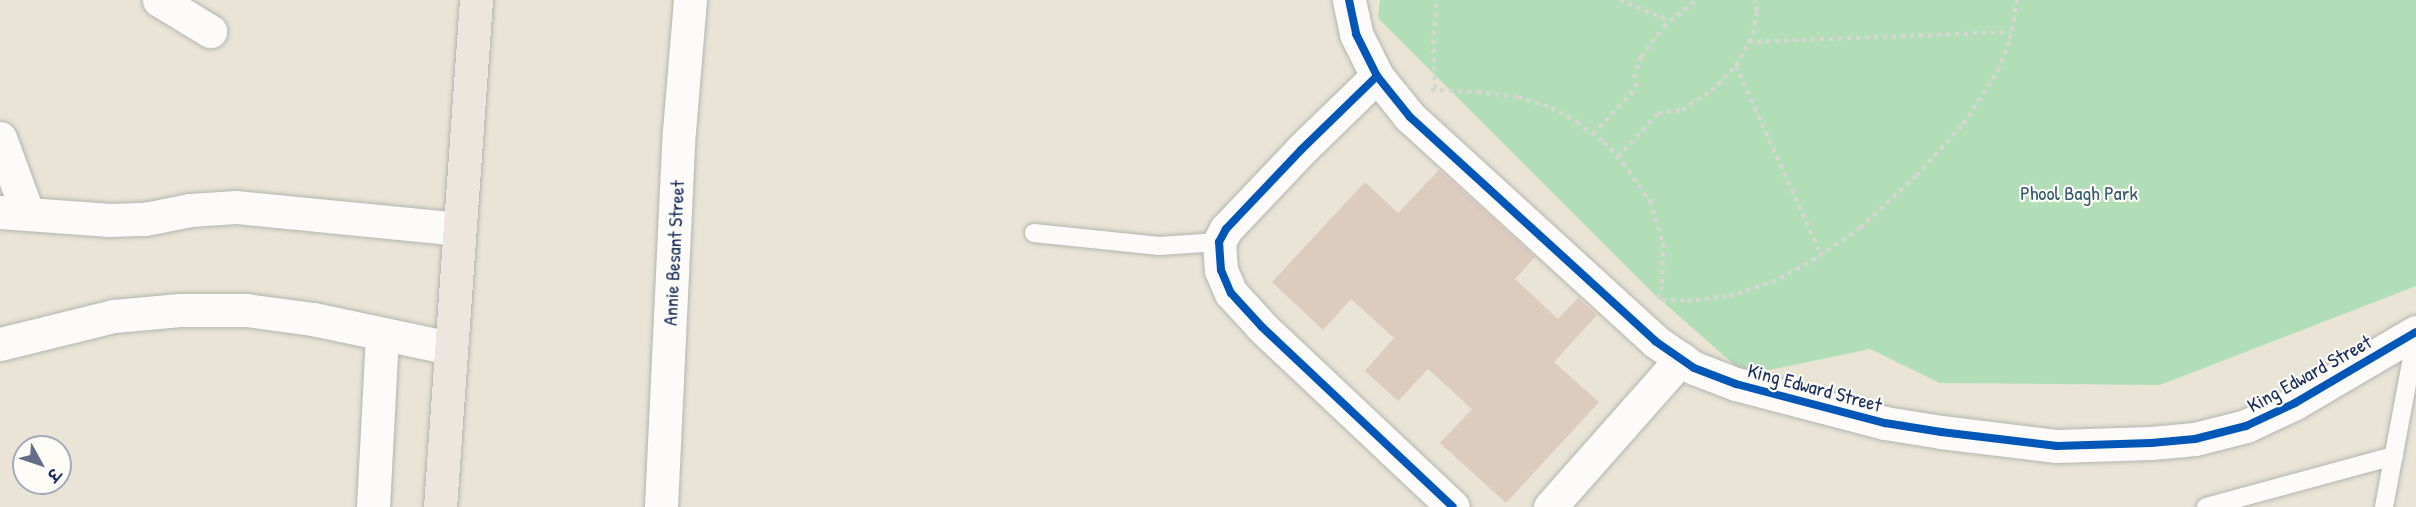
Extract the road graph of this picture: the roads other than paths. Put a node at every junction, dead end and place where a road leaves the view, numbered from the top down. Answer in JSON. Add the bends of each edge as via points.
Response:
{"nodes":[{"id":1,"x":159,"y":0,"type":"edge"},
{"id":2,"x":476,"y":0,"type":"edge"},
{"id":3,"x":690,"y":0,"type":"edge"},
{"id":4,"x":1349,"y":0,"type":"edge"},
{"id":5,"x":210,"y":31,"type":"dead end"},
{"id":6,"x":1385,"y":87,"type":"junction"},
{"id":7,"x":0,"y":138,"type":"edge"},
{"id":8,"x":14,"y":213,"type":"edge"},
{"id":9,"x":459,"y":229,"type":"junction"},
{"id":10,"x":1034,"y":233,"type":"dead end"},
{"id":11,"x":1219,"y":242,"type":"junction"},
{"id":12,"x":382,"y":334,"type":"junction"},
{"id":13,"x":2416,"y":334,"type":"edge"},
{"id":14,"x":0,"y":344,"type":"edge"},
{"id":15,"x":451,"y":348,"type":"junction"},
{"id":16,"x":1681,"y":359,"type":"junction"},
{"id":17,"x":2394,"y":456,"type":"junction"},
{"id":18,"x":373,"y":507,"type":"edge"},
{"id":19,"x":440,"y":507,"type":"edge"},
{"id":20,"x":661,"y":507,"type":"edge"},
{"id":21,"x":1454,"y":507,"type":"edge"},
{"id":22,"x":1550,"y":507,"type":"edge"},
{"id":23,"x":2206,"y":507,"type":"edge"},
{"id":24,"x":2384,"y":507,"type":"edge"}],
"edges":[{"from":1,"to":5,"type":"street"},
{"from":2,"to":9,"type":"main road"},
{"from":3,"to":20,"type":"street","name":"Annie Besant Street"},
{"from":4,"to":6,"type":"street","name":"King Edward Street","via":[[1356,34]]},
{"from":6,"to":11,"type":"street","via":[[1252,201]]},
{"from":6,"to":16,"type":"street","name":"King Edward Street","via":[[1410,117],[1649,335]]},
{"from":7,"to":8,"type":"street"},
{"from":8,"to":9,"type":"street","via":[[145,219],[190,210],[236,207]]},
{"from":9,"to":15,"type":"main road"},
{"from":10,"to":11,"type":"lane","via":[[1159,246]]},
{"from":11,"to":21,"type":"street","via":[[1221,270],[1231,293],[1262,327]]},
{"from":12,"to":14,"type":"street","via":[[246,310],[180,310],[114,316]]},
{"from":12,"to":15,"type":"street"},
{"from":12,"to":18,"type":"street"},
{"from":13,"to":16,"type":"street","name":"King Edward Street","via":[[2295,403],[2246,426],[2195,439],[2151,444],[2056,446],[1885,423],[1736,384]]},
{"from":13,"to":17,"type":"lane"},
{"from":15,"to":19,"type":"main road"},
{"from":16,"to":22,"type":"street"},
{"from":17,"to":23,"type":"lane"},
{"from":17,"to":24,"type":"lane"}]}
